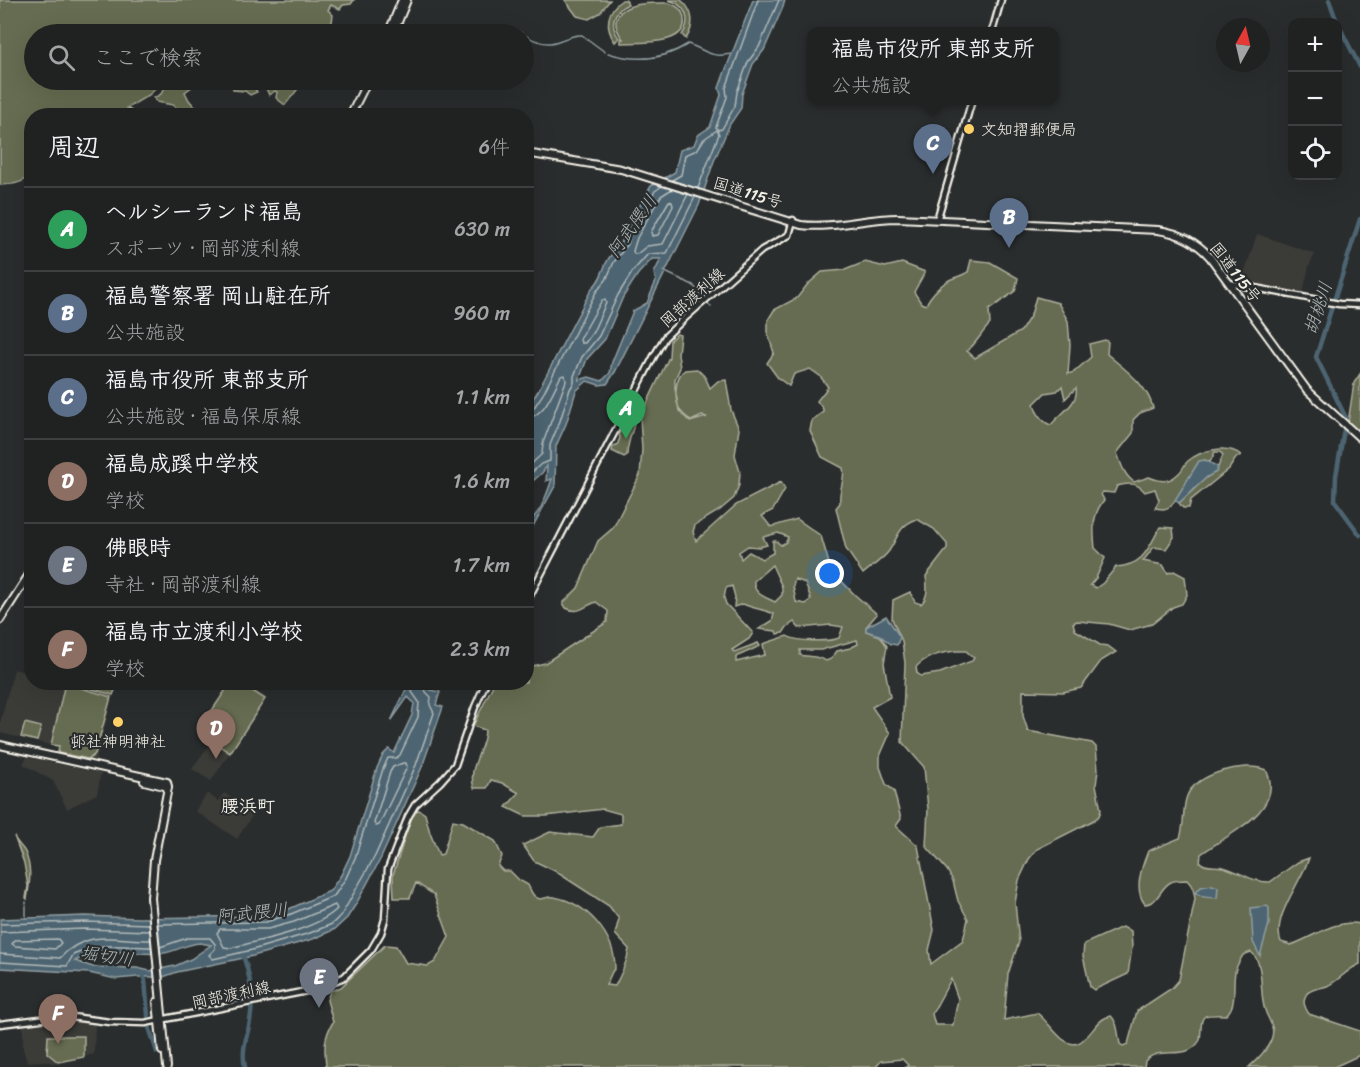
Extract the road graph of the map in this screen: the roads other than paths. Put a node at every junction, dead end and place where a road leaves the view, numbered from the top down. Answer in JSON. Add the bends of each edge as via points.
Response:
{"nodes":[{"id":1,"x":402,"y":0,"type":"edge"},
{"id":2,"x":407,"y":0,"type":"edge"},
{"id":3,"x":1001,"y":0,"type":"edge"},
{"id":4,"x":392,"y":24,"type":"edge"},
{"id":5,"x":397,"y":24,"type":"edge"},
{"id":6,"x":993,"y":27,"type":"edge"},
{"id":7,"x":364,"y":90,"type":"edge"},
{"id":8,"x":366,"y":90,"type":"edge"},
{"id":9,"x":971,"y":105,"type":"edge"},
{"id":10,"x":354,"y":108,"type":"edge"},
{"id":11,"x":358,"y":108,"type":"edge"},
{"id":12,"x":534,"y":153,"type":"edge"},
{"id":13,"x":938,"y":219,"type":"junction"},
{"id":14,"x":793,"y":221,"type":"junction"},
{"id":15,"x":1229,"y":283,"type":"junction"},
{"id":16,"x":1360,"y":305,"type":"edge"},
{"id":17,"x":1360,"y":438,"type":"edge"},
{"id":18,"x":24,"y":582,"type":"edge"},
{"id":19,"x":534,"y":588,"type":"edge"},
{"id":20,"x":24,"y":590,"type":"edge"},
{"id":21,"x":0,"y":620,"type":"edge"},
{"id":22,"x":0,"y":628,"type":"edge"},
{"id":23,"x":482,"y":690,"type":"edge"},
{"id":24,"x":0,"y":747,"type":"edge"},
{"id":25,"x":161,"y":1020,"type":"junction"},
{"id":26,"x":0,"y":1024,"type":"edge"},
{"id":27,"x":165,"y":1067,"type":"edge"}],
"edges":[{"from":1,"to":4,"type":"highway"},
{"from":2,"to":5,"type":"highway"},
{"from":3,"to":6,"type":"main road"},
{"from":7,"to":10,"type":"highway"},
{"from":8,"to":11,"type":"highway"},
{"from":9,"to":13,"type":"main road"},
{"from":12,"to":14,"type":"highway","name":"国道115号","via":[[637,172]]},
{"from":13,"to":14,"type":"highway","name":"国道115号","via":[[878,219],[818,226]]},
{"from":13,"to":15,"type":"highway","name":"国道115号","via":[[1172,233],[1200,247]]},
{"from":14,"to":19,"type":"main road","name":"岡部渡利線","via":[[789,235],[762,250],[665,337]]},
{"from":15,"to":16,"type":"main road"},
{"from":15,"to":17,"type":"highway","name":"国道115号","via":[[1307,390]]},
{"from":18,"to":21,"type":"highway"},
{"from":20,"to":22,"type":"highway"},
{"from":23,"to":25,"type":"main road","name":"岡部渡利線","via":[[455,765],[408,817],[388,869],[383,927],[371,950],[350,973],[312,990]]},
{"from":24,"to":25,"type":"highway","via":[[166,785],[150,902]]},
{"from":25,"to":26,"type":"main road","name":"岡部渡利線","via":[[110,1022],[64,1016]]},
{"from":25,"to":27,"type":"highway"}]}
